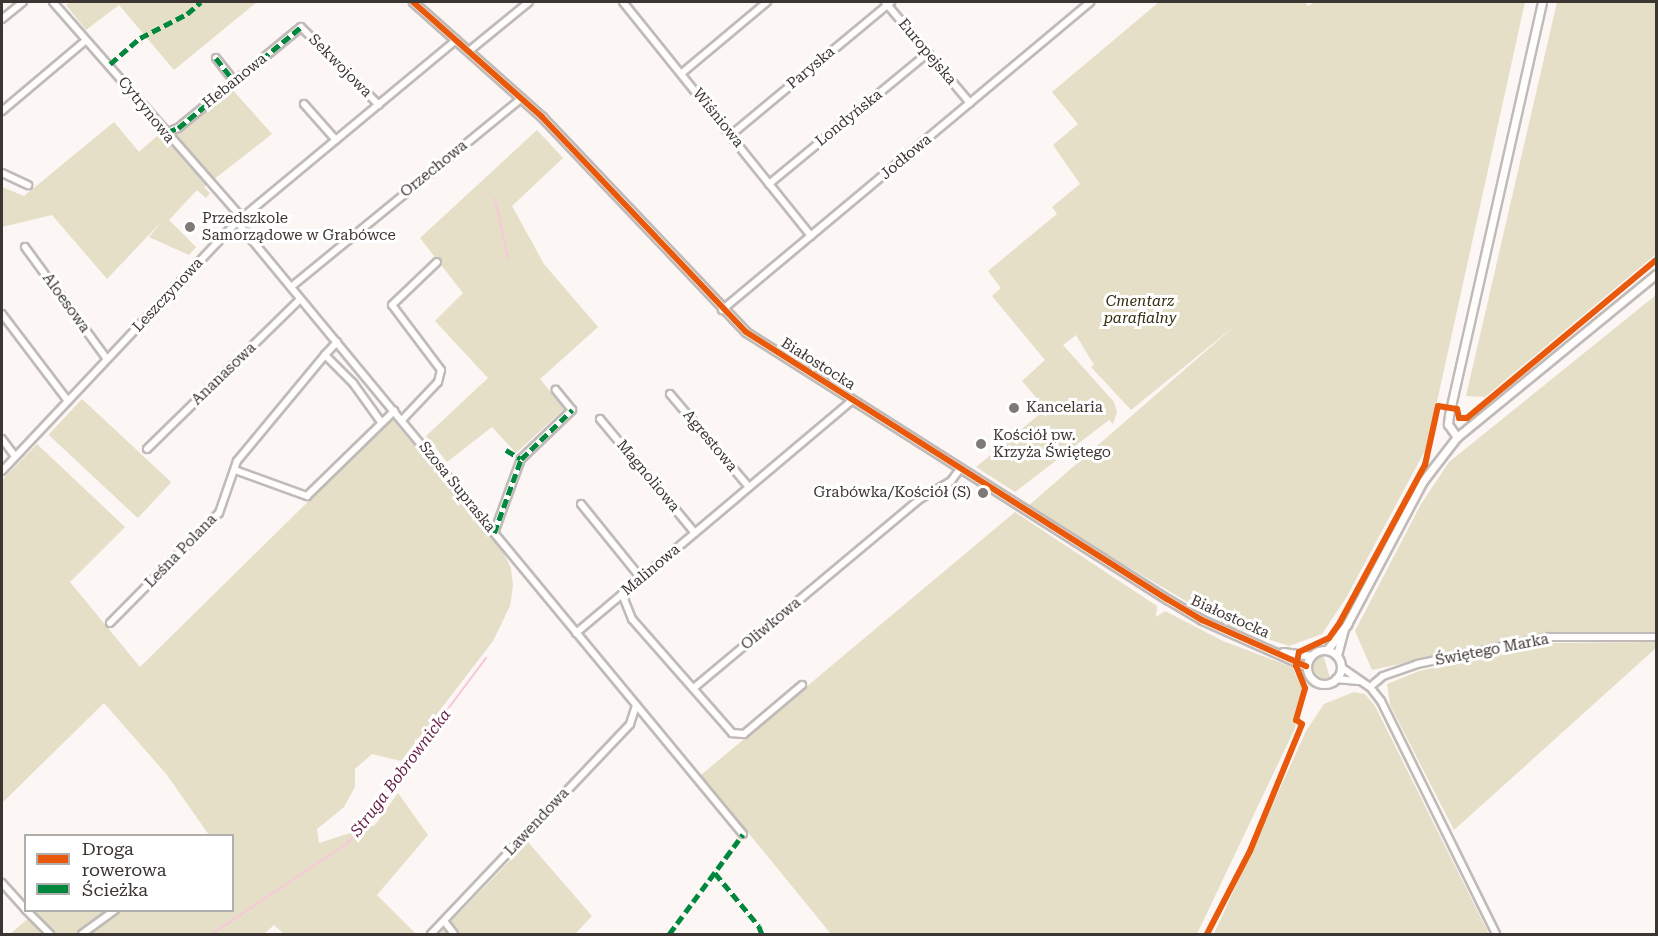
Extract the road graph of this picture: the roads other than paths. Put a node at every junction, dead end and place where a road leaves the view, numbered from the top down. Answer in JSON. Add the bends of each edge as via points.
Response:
{"nodes":[{"id":1,"x":23,"y":2,"type":"edge"},
{"id":2,"x":53,"y":2,"type":"edge"},
{"id":3,"x":413,"y":2,"type":"edge"},
{"id":4,"x":529,"y":2,"type":"edge"},
{"id":5,"x":623,"y":2,"type":"edge"},
{"id":6,"x":767,"y":2,"type":"edge"},
{"id":7,"x":888,"y":2,"type":"edge"},
{"id":8,"x":1090,"y":2,"type":"edge"},
{"id":9,"x":1542,"y":2,"type":"edge"},
{"id":10,"x":2,"y":19,"type":"edge"},
{"id":11,"x":301,"y":27,"type":"joint"},
{"id":12,"x":456,"y":40,"type":"junction"},
{"id":13,"x":84,"y":42,"type":"junction"},
{"id":14,"x":469,"y":51,"type":"junction"},
{"id":15,"x":928,"y":53,"type":"junction"},
{"id":16,"x":216,"y":58,"type":"dead end"},
{"id":17,"x":682,"y":73,"type":"junction"},
{"id":18,"x":234,"y":82,"type":"junction"},
{"id":19,"x":522,"y":98,"type":"junction"},
{"id":20,"x":970,"y":103,"type":"junction"},
{"id":21,"x":304,"y":104,"type":"dead end"},
{"id":22,"x":379,"y":105,"type":"junction"},
{"id":23,"x":2,"y":111,"type":"edge"},
{"id":24,"x":167,"y":132,"type":"junction"},
{"id":25,"x":732,"y":135,"type":"junction"},
{"id":26,"x":336,"y":140,"type":"junction"},
{"id":27,"x":2,"y":173,"type":"edge"},
{"id":28,"x":769,"y":183,"type":"junction"},
{"id":29,"x":28,"y":185,"type":"dead end"},
{"id":30,"x":239,"y":220,"type":"junction"},
{"id":31,"x":811,"y":236,"type":"junction"},
{"id":32,"x":25,"y":247,"type":"dead end"},
{"id":33,"x":437,"y":262,"type":"dead end"},
{"id":34,"x":1656,"y":274,"type":"edge"},
{"id":35,"x":291,"y":287,"type":"junction"},
{"id":36,"x":300,"y":299,"type":"junction"},
{"id":37,"x":722,"y":310,"type":"junction"},
{"id":38,"x":2,"y":314,"type":"edge"},
{"id":39,"x":337,"y":342,"type":"junction"},
{"id":40,"x":325,"y":355,"type":"junction"},
{"id":41,"x":107,"y":359,"type":"junction"},
{"id":42,"x":556,"y":390,"type":"dead end"},
{"id":43,"x":670,"y":394,"type":"dead end"},
{"id":44,"x":853,"y":400,"type":"junction"},
{"id":45,"x":68,"y":401,"type":"junction"},
{"id":46,"x":394,"y":411,"type":"junction"},
{"id":47,"x":402,"y":420,"type":"junction"},
{"id":48,"x":600,"y":420,"type":"dead end"},
{"id":49,"x":381,"y":422,"type":"junction"},
{"id":50,"x":1457,"y":437,"type":"junction"},
{"id":51,"x":2,"y":439,"type":"edge"},
{"id":52,"x":147,"y":448,"type":"dead end"},
{"id":53,"x":15,"y":456,"type":"junction"},
{"id":54,"x":960,"y":469,"type":"junction"},
{"id":55,"x":234,"y":470,"type":"junction"},
{"id":56,"x":2,"y":471,"type":"edge"},
{"id":57,"x":749,"y":487,"type":"junction"},
{"id":58,"x":581,"y":504,"type":"dead end"},
{"id":59,"x":494,"y":533,"type":"junction"},
{"id":60,"x":695,"y":533,"type":"junction"},
{"id":61,"x":641,"y":578,"type":"junction"},
{"id":62,"x":622,"y":594,"type":"junction"},
{"id":63,"x":110,"y":623,"type":"dead end"},
{"id":64,"x":1344,"y":629,"type":"junction"},
{"id":65,"x":576,"y":633,"type":"junction"},
{"id":66,"x":1656,"y":637,"type":"edge"},
{"id":67,"x":1327,"y":650,"type":"junction"},
{"id":68,"x":1281,"y":652,"type":"junction"},
{"id":69,"x":1336,"y":655,"type":"junction"},
{"id":70,"x":1310,"y":656,"type":"junction"},
{"id":71,"x":1306,"y":666,"type":"junction"},
{"id":72,"x":1341,"y":667,"type":"junction"},
{"id":73,"x":1336,"y":679,"type":"junction"},
{"id":74,"x":1362,"y":681,"type":"junction"},
{"id":75,"x":802,"y":685,"type":"dead end"},
{"id":76,"x":695,"y":687,"type":"junction"},
{"id":77,"x":1370,"y":687,"type":"junction"},
{"id":78,"x":636,"y":705,"type":"junction"},
{"id":79,"x":743,"y":834,"type":"dead end"},
{"id":80,"x":2,"y":883,"type":"edge"},
{"id":81,"x":24,"y":908,"type":"edge"},
{"id":82,"x":28,"y":912,"type":"edge"},
{"id":83,"x":112,"y":912,"type":"edge"},
{"id":84,"x":444,"y":921,"type":"junction"},
{"id":85,"x":50,"y":934,"type":"edge"},
{"id":86,"x":82,"y":934,"type":"edge"},
{"id":87,"x":431,"y":934,"type":"edge"},
{"id":88,"x":454,"y":934,"type":"edge"},
{"id":89,"x":1496,"y":934,"type":"edge"}],
"edges":[{"from":1,"to":10,"type":"street"},
{"from":2,"to":13,"type":"street","name":"Cytrynowa"},
{"from":3,"to":12,"type":"street","name":"Białostocka"},
{"from":4,"to":14,"type":"street"},
{"from":5,"to":17,"type":"street","name":"Wiśniowa"},
{"from":6,"to":17,"type":"street"},
{"from":7,"to":15,"type":"street","name":"Europejska"},
{"from":7,"to":25,"type":"street","name":"Paryska"},
{"from":8,"to":20,"type":"street","name":"Jodłowa"},
{"from":9,"to":50,"type":"street","via":[[1449,415],[1448,424]]},
{"from":11,"to":18,"type":"street","name":"Hebanowa"},
{"from":11,"to":22,"type":"street","name":"Sekwojowa"},
{"from":12,"to":14,"type":"street","name":"Białostocka"},
{"from":12,"to":22,"type":"street","name":"Leszczynowa"},
{"from":13,"to":23,"type":"street"},
{"from":13,"to":24,"type":"street","name":"Cytrynowa","via":[[96,48]]},
{"from":14,"to":19,"type":"street","name":"Białostocka"},
{"from":15,"to":20,"type":"street","name":"Europejska"},
{"from":15,"to":28,"type":"street","name":"Londyńska"},
{"from":16,"to":18,"type":"street"},
{"from":17,"to":25,"type":"street","name":"Wiśniowa"},
{"from":18,"to":24,"type":"street","name":"Hebanowa"},
{"from":19,"to":35,"type":"street","name":"Orzechowa"},
{"from":19,"to":37,"type":"street","name":"Białostocka","via":[[599,175]]},
{"from":20,"to":31,"type":"street","name":"Jodłowa"},
{"from":21,"to":26,"type":"street"},
{"from":22,"to":26,"type":"street","name":"Leszczynowa"},
{"from":24,"to":30,"type":"street","name":"Cytrynowa"},
{"from":25,"to":28,"type":"street","name":"Wiśniowa"},
{"from":26,"to":30,"type":"street","name":"Leszczynowa"},
{"from":27,"to":29,"type":"street"},
{"from":28,"to":31,"type":"street","name":"Wiśniowa"},
{"from":30,"to":35,"type":"street","name":"Cytrynowa"},
{"from":30,"to":41,"type":"street","name":"Leszczynowa"},
{"from":31,"to":37,"type":"street","name":"Jodłowa"},
{"from":32,"to":41,"type":"street","name":"Aloesowa"},
{"from":33,"to":47,"type":"street","via":[[396,298],[393,311],[441,370],[438,382]]},
{"from":34,"to":50,"type":"street"},
{"from":35,"to":36,"type":"street","name":"Cytrynowa"},
{"from":36,"to":39,"type":"street","name":"Cytrynowa"},
{"from":36,"to":52,"type":"street","name":"Ananasowa"},
{"from":37,"to":44,"type":"street","name":"Białostocka","via":[[746,332]]},
{"from":38,"to":45,"type":"street"},
{"from":39,"to":40,"type":"street","name":"Leśna Polana"},
{"from":39,"to":46,"type":"street","name":"Szosa Supraska"},
{"from":40,"to":49,"type":"street","via":[[353,383]]},
{"from":40,"to":55,"type":"street","name":"Leśna Polana","via":[[248,447]]},
{"from":41,"to":45,"type":"street","name":"Leszczynowa"},
{"from":42,"to":59,"type":"street","via":[[572,410],[521,459]]},
{"from":43,"to":57,"type":"street","name":"Agrestowa"},
{"from":44,"to":54,"type":"street","name":"Białostocka"},
{"from":44,"to":57,"type":"street","name":"Malinowa"},
{"from":45,"to":53,"type":"street","name":"Leszczynowa"},
{"from":46,"to":47,"type":"street","name":"Szosa Supraska"},
{"from":46,"to":49,"type":"street"},
{"from":47,"to":59,"type":"street","name":"Szosa Supraska"},
{"from":48,"to":60,"type":"street","name":"Magnoliowa"},
{"from":49,"to":55,"type":"street","via":[[307,496]]},
{"from":50,"to":64,"type":"street","via":[[1415,494]]},
{"from":51,"to":53,"type":"street"},
{"from":53,"to":56,"type":"street","name":"Leszczynowa"},
{"from":54,"to":68,"type":"street","name":"Białostocka","via":[[1202,620]]},
{"from":54,"to":76,"type":"street","name":"Oliwkowa","via":[[951,481],[920,499]]},
{"from":55,"to":63,"type":"street","name":"Leśna Polana","via":[[219,513]]},
{"from":57,"to":60,"type":"street","name":"Malinowa"},
{"from":58,"to":61,"type":"street"},
{"from":59,"to":65,"type":"street","name":"Szosa Supraska"},
{"from":60,"to":61,"type":"street","name":"Malinowa"},
{"from":61,"to":62,"type":"street","name":"Malinowa"},
{"from":62,"to":65,"type":"street","name":"Malinowa"},
{"from":62,"to":76,"type":"street","via":[[632,619]]},
{"from":64,"to":67,"type":"street"},
{"from":64,"to":69,"type":"street"},
{"from":65,"to":78,"type":"street"},
{"from":66,"to":77,"type":"street","name":"Świętego Marka","via":[[1549,637],[1409,667],[1383,676]]},
{"from":67,"to":69,"type":"street"},
{"from":67,"to":70,"type":"street"},
{"from":68,"to":70,"type":"street","name":"Białostocka"},
{"from":68,"to":71,"type":"street","name":"Białostocka"},
{"from":69,"to":72,"type":"street"},
{"from":70,"to":71,"type":"street"},
{"from":71,"to":73,"type":"street","via":[[1315,682],[1327,684]]},
{"from":72,"to":73,"type":"street"},
{"from":72,"to":74,"type":"street"},
{"from":73,"to":74,"type":"street"},
{"from":74,"to":77,"type":"street"},
{"from":75,"to":76,"type":"street","via":[[744,734],[732,733]]},
{"from":77,"to":89,"type":"street","via":[[1381,701]]},
{"from":78,"to":79,"type":"street"},
{"from":78,"to":84,"type":"street","name":"Lawendowa","via":[[630,724]]},
{"from":80,"to":81,"type":"street"},
{"from":82,"to":85,"type":"street"},
{"from":83,"to":86,"type":"street"},
{"from":84,"to":87,"type":"street","name":"Lawendowa"},
{"from":84,"to":88,"type":"street"}]}
